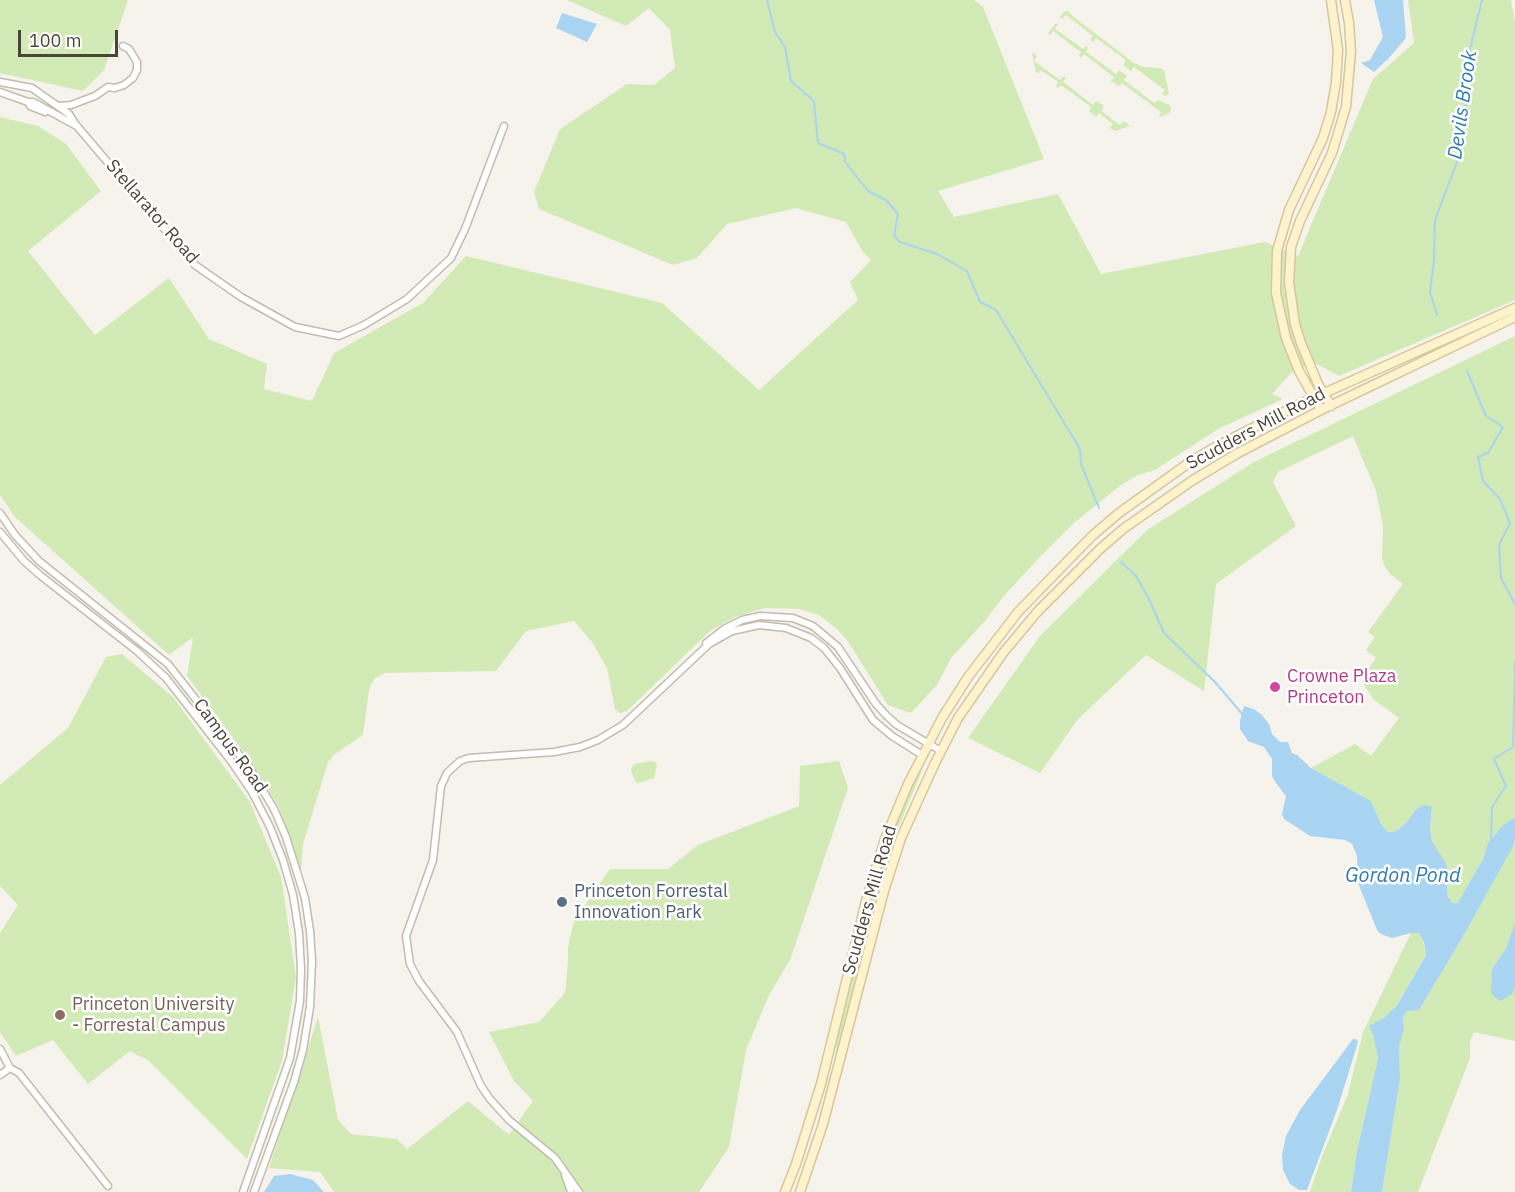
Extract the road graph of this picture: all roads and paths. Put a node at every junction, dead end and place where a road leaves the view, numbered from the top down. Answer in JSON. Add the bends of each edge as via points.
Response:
{"nodes":[{"id":1,"x":1331,"y":0,"type":"edge"},
{"id":2,"x":1345,"y":0,"type":"edge"},
{"id":3,"x":123,"y":46,"type":"dead end"},
{"id":4,"x":0,"y":82,"type":"edge"},
{"id":5,"x":0,"y":92,"type":"edge"},
{"id":6,"x":59,"y":106,"type":"junction"},
{"id":7,"x":76,"y":125,"type":"junction"},
{"id":8,"x":504,"y":126,"type":"dead end"},
{"id":9,"x":1515,"y":308,"type":"edge"},
{"id":10,"x":1515,"y":317,"type":"edge"},
{"id":11,"x":1323,"y":393,"type":"junction"},
{"id":12,"x":1313,"y":398,"type":"junction"},
{"id":13,"x":1331,"y":406,"type":"junction"},
{"id":14,"x":1321,"y":410,"type":"junction"},
{"id":15,"x":0,"y":513,"type":"edge"},
{"id":16,"x":0,"y":532,"type":"edge"},
{"id":17,"x":698,"y":653,"type":"junction"},
{"id":18,"x":928,"y":744,"type":"junction"},
{"id":19,"x":941,"y":752,"type":"junction"},
{"id":20,"x":922,"y":755,"type":"junction"},
{"id":21,"x":0,"y":1050,"type":"edge"},
{"id":22,"x":10,"y":1068,"type":"junction"},
{"id":23,"x":0,"y":1075,"type":"edge"},
{"id":24,"x":561,"y":1166,"type":"junction"},
{"id":25,"x":108,"y":1186,"type":"dead end"},
{"id":26,"x":243,"y":1192,"type":"edge"},
{"id":27,"x":254,"y":1192,"type":"edge"},
{"id":28,"x":571,"y":1192,"type":"edge"},
{"id":29,"x":579,"y":1192,"type":"edge"},
{"id":30,"x":785,"y":1192,"type":"edge"},
{"id":31,"x":800,"y":1192,"type":"edge"}],
"edges":[{"from":1,"to":12,"type":"main road","via":[[1338,50],[1331,112],[1276,251],[1276,293],[1287,338]]},
{"from":2,"to":11,"type":"main road","via":[[1351,51],[1346,107],[1332,153],[1300,221],[1289,260],[1288,282],[1295,324]]},
{"from":3,"to":6,"type":"street","via":[[137,62],[136,75],[124,85],[108,87],[95,96]]},
{"from":4,"to":6,"type":"street","name":"Stellarator Road","via":[[25,87]]},
{"from":5,"to":7,"type":"street","name":"Stellarator Road"},
{"from":6,"to":7,"type":"street","name":"Stellarator Road"},
{"from":7,"to":8,"type":"street","name":"Stellarator Road","via":[[195,265],[295,327],[339,336],[407,299],[451,258]]},
{"from":9,"to":11,"type":"main road","name":"Scudders Mill Road"},
{"from":10,"to":13,"type":"main road","name":"Scudders Mill Road"},
{"from":11,"to":12,"type":"main road","name":"Scudders Mill Road"},
{"from":11,"to":13,"type":"main road"},
{"from":12,"to":14,"type":"main road"},
{"from":12,"to":18,"type":"main road","name":"Scudders Mill Road","via":[[1190,462],[1092,536],[1018,612],[968,677]]},
{"from":13,"to":14,"type":"main road","name":"Scudders Mill Road"},
{"from":14,"to":19,"type":"main road","name":"Scudders Mill Road","via":[[1193,480],[1100,549],[1038,611],[1003,653],[958,718]]},
{"from":15,"to":27,"type":"street","name":"Campus Road","via":[[39,561],[168,664],[249,767],[286,837],[305,898],[310,931],[310,1007],[294,1082]]},
{"from":16,"to":26,"type":"street","name":"Campus Road","via":[[33,568],[166,678],[252,792],[283,860],[299,933],[300,1001],[290,1058]]},
{"from":17,"to":18,"type":"street","via":[[710,639],[742,620],[770,615],[806,623],[838,647],[886,716]]},
{"from":17,"to":20,"type":"street","via":[[732,631],[759,625],[774,625],[807,636],[833,657],[878,725]]},
{"from":17,"to":24,"type":"street","via":[[623,725],[598,740],[554,752],[468,758],[452,767],[441,786],[433,860],[406,936],[410,964],[457,1032],[490,1099]]},
{"from":18,"to":19,"type":"street"},
{"from":18,"to":20,"type":"main road","name":"Scudders Mill Road"},
{"from":19,"to":31,"type":"main road","name":"Scudders Mill Road","via":[[902,838],[884,891],[824,1124]]},
{"from":20,"to":30,"type":"main road","name":"Scudders Mill Road","via":[[876,866],[821,1084]]},
{"from":21,"to":22,"type":"street"},
{"from":22,"to":23,"type":"street"},
{"from":22,"to":25,"type":"street","via":[[19,1073]]},
{"from":24,"to":28,"type":"street"},
{"from":24,"to":29,"type":"street"}]}
